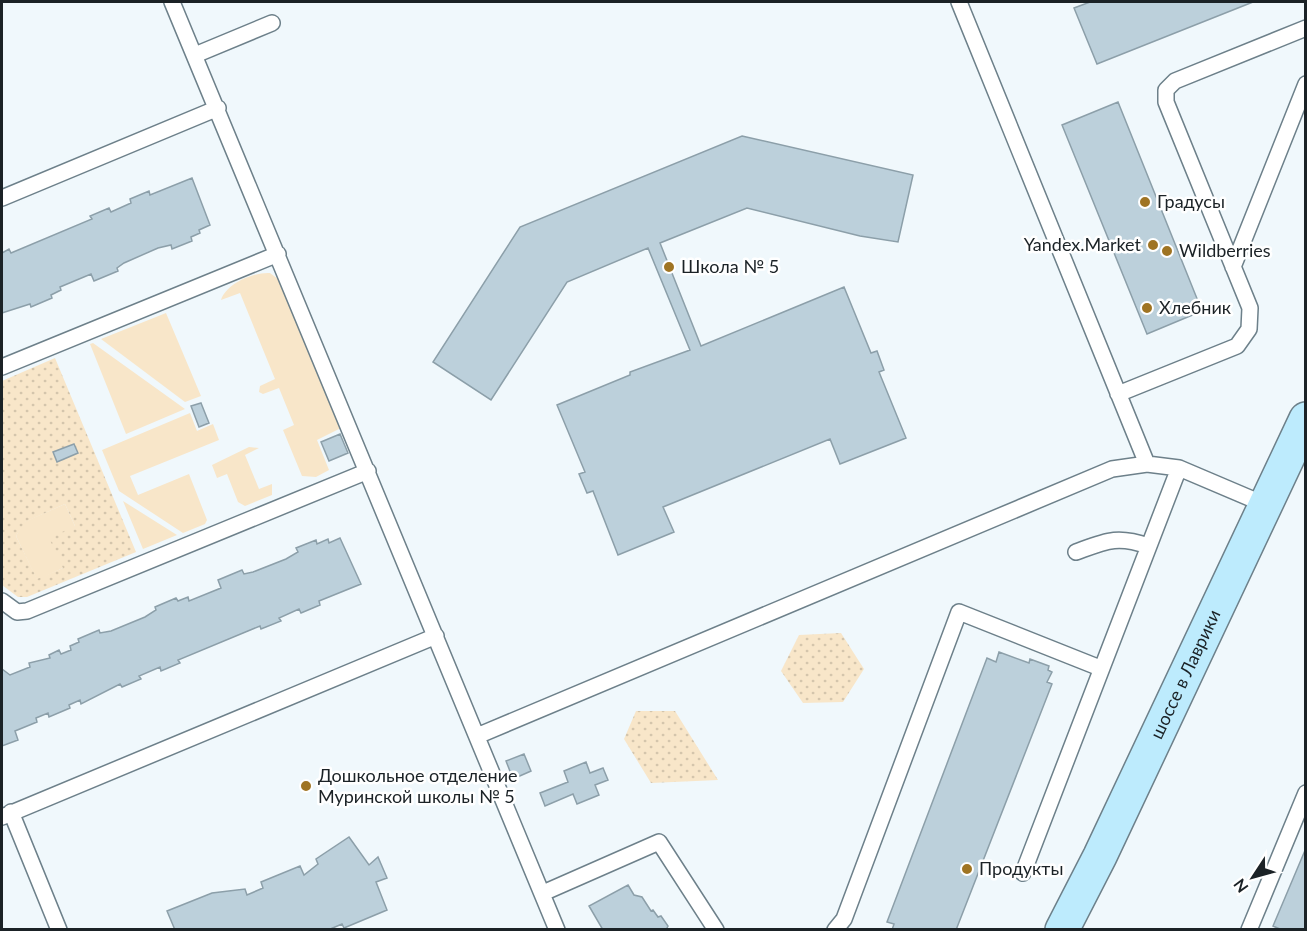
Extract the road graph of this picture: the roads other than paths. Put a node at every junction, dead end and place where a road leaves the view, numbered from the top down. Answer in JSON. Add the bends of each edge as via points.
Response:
{"nodes":[{"id":1,"x":172,"y":2,"type":"edge"},
{"id":2,"x":959,"y":2,"type":"edge"},
{"id":3,"x":272,"y":23,"type":"dead end"},
{"id":4,"x":1305,"y":28,"type":"edge"},
{"id":5,"x":195,"y":55,"type":"junction"},
{"id":6,"x":1305,"y":84,"type":"edge"},
{"id":7,"x":218,"y":108,"type":"junction"},
{"id":8,"x":2,"y":198,"type":"edge"},
{"id":9,"x":278,"y":254,"type":"junction"},
{"id":10,"x":1233,"y":267,"type":"junction"},
{"id":11,"x":2,"y":367,"type":"edge"},
{"id":12,"x":1118,"y":394,"type":"junction"},
{"id":13,"x":1305,"y":419,"type":"edge"},
{"id":14,"x":1147,"y":464,"type":"junction"},
{"id":15,"x":1179,"y":468,"type":"junction"},
{"id":16,"x":368,"y":471,"type":"junction"},
{"id":17,"x":1266,"y":505,"type":"junction"},
{"id":18,"x":1148,"y":546,"type":"junction"},
{"id":19,"x":1076,"y":552,"type":"dead end"},
{"id":20,"x":2,"y":601,"type":"edge"},
{"id":21,"x":436,"y":636,"type":"junction"},
{"id":22,"x":1100,"y":668,"type":"junction"},
{"id":23,"x":477,"y":736,"type":"junction"},
{"id":24,"x":1305,"y":793,"type":"edge"},
{"id":25,"x":6,"y":814,"type":"edge"},
{"id":26,"x":1023,"y":873,"type":"dead end"},
{"id":27,"x":543,"y":893,"type":"junction"},
{"id":28,"x":59,"y":930,"type":"edge"},
{"id":29,"x":557,"y":930,"type":"edge"},
{"id":30,"x":716,"y":930,"type":"edge"},
{"id":31,"x":835,"y":930,"type":"edge"},
{"id":32,"x":1062,"y":930,"type":"edge"},
{"id":33,"x":1249,"y":930,"type":"edge"}],
"edges":[{"from":1,"to":5,"type":"lane"},
{"from":2,"to":12,"type":"lane"},
{"from":3,"to":5,"type":"lane"},
{"from":4,"to":10,"type":"lane","via":[[1175,81],[1166,90],[1166,102]]},
{"from":5,"to":7,"type":"lane"},
{"from":6,"to":10,"type":"lane"},
{"from":7,"to":8,"type":"lane"},
{"from":7,"to":9,"type":"lane"},
{"from":9,"to":11,"type":"lane"},
{"from":9,"to":16,"type":"lane"},
{"from":10,"to":12,"type":"lane","via":[[1250,308],[1249,329],[1237,346]]},
{"from":12,"to":14,"type":"lane"},
{"from":13,"to":17,"type":"street","name":"шоссе в Лаврики"},
{"from":14,"to":15,"type":"lane"},
{"from":14,"to":23,"type":"lane","via":[[1112,470]]},
{"from":15,"to":17,"type":"lane"},
{"from":15,"to":18,"type":"lane"},
{"from":16,"to":20,"type":"lane","via":[[27,611],[17,612]]},
{"from":16,"to":21,"type":"lane"},
{"from":17,"to":32,"type":"street","name":"шоссе в Лаврики"},
{"from":18,"to":19,"type":"lane","via":[[1110,539]]},
{"from":18,"to":22,"type":"lane"},
{"from":21,"to":23,"type":"lane"},
{"from":21,"to":25,"type":"lane"},
{"from":22,"to":26,"type":"lane"},
{"from":22,"to":31,"type":"lane","via":[[959,612],[844,919]]},
{"from":23,"to":27,"type":"lane"},
{"from":24,"to":33,"type":"lane"},
{"from":25,"to":28,"type":"lane"},
{"from":27,"to":29,"type":"lane"},
{"from":27,"to":30,"type":"lane","via":[[659,842]]}]}
